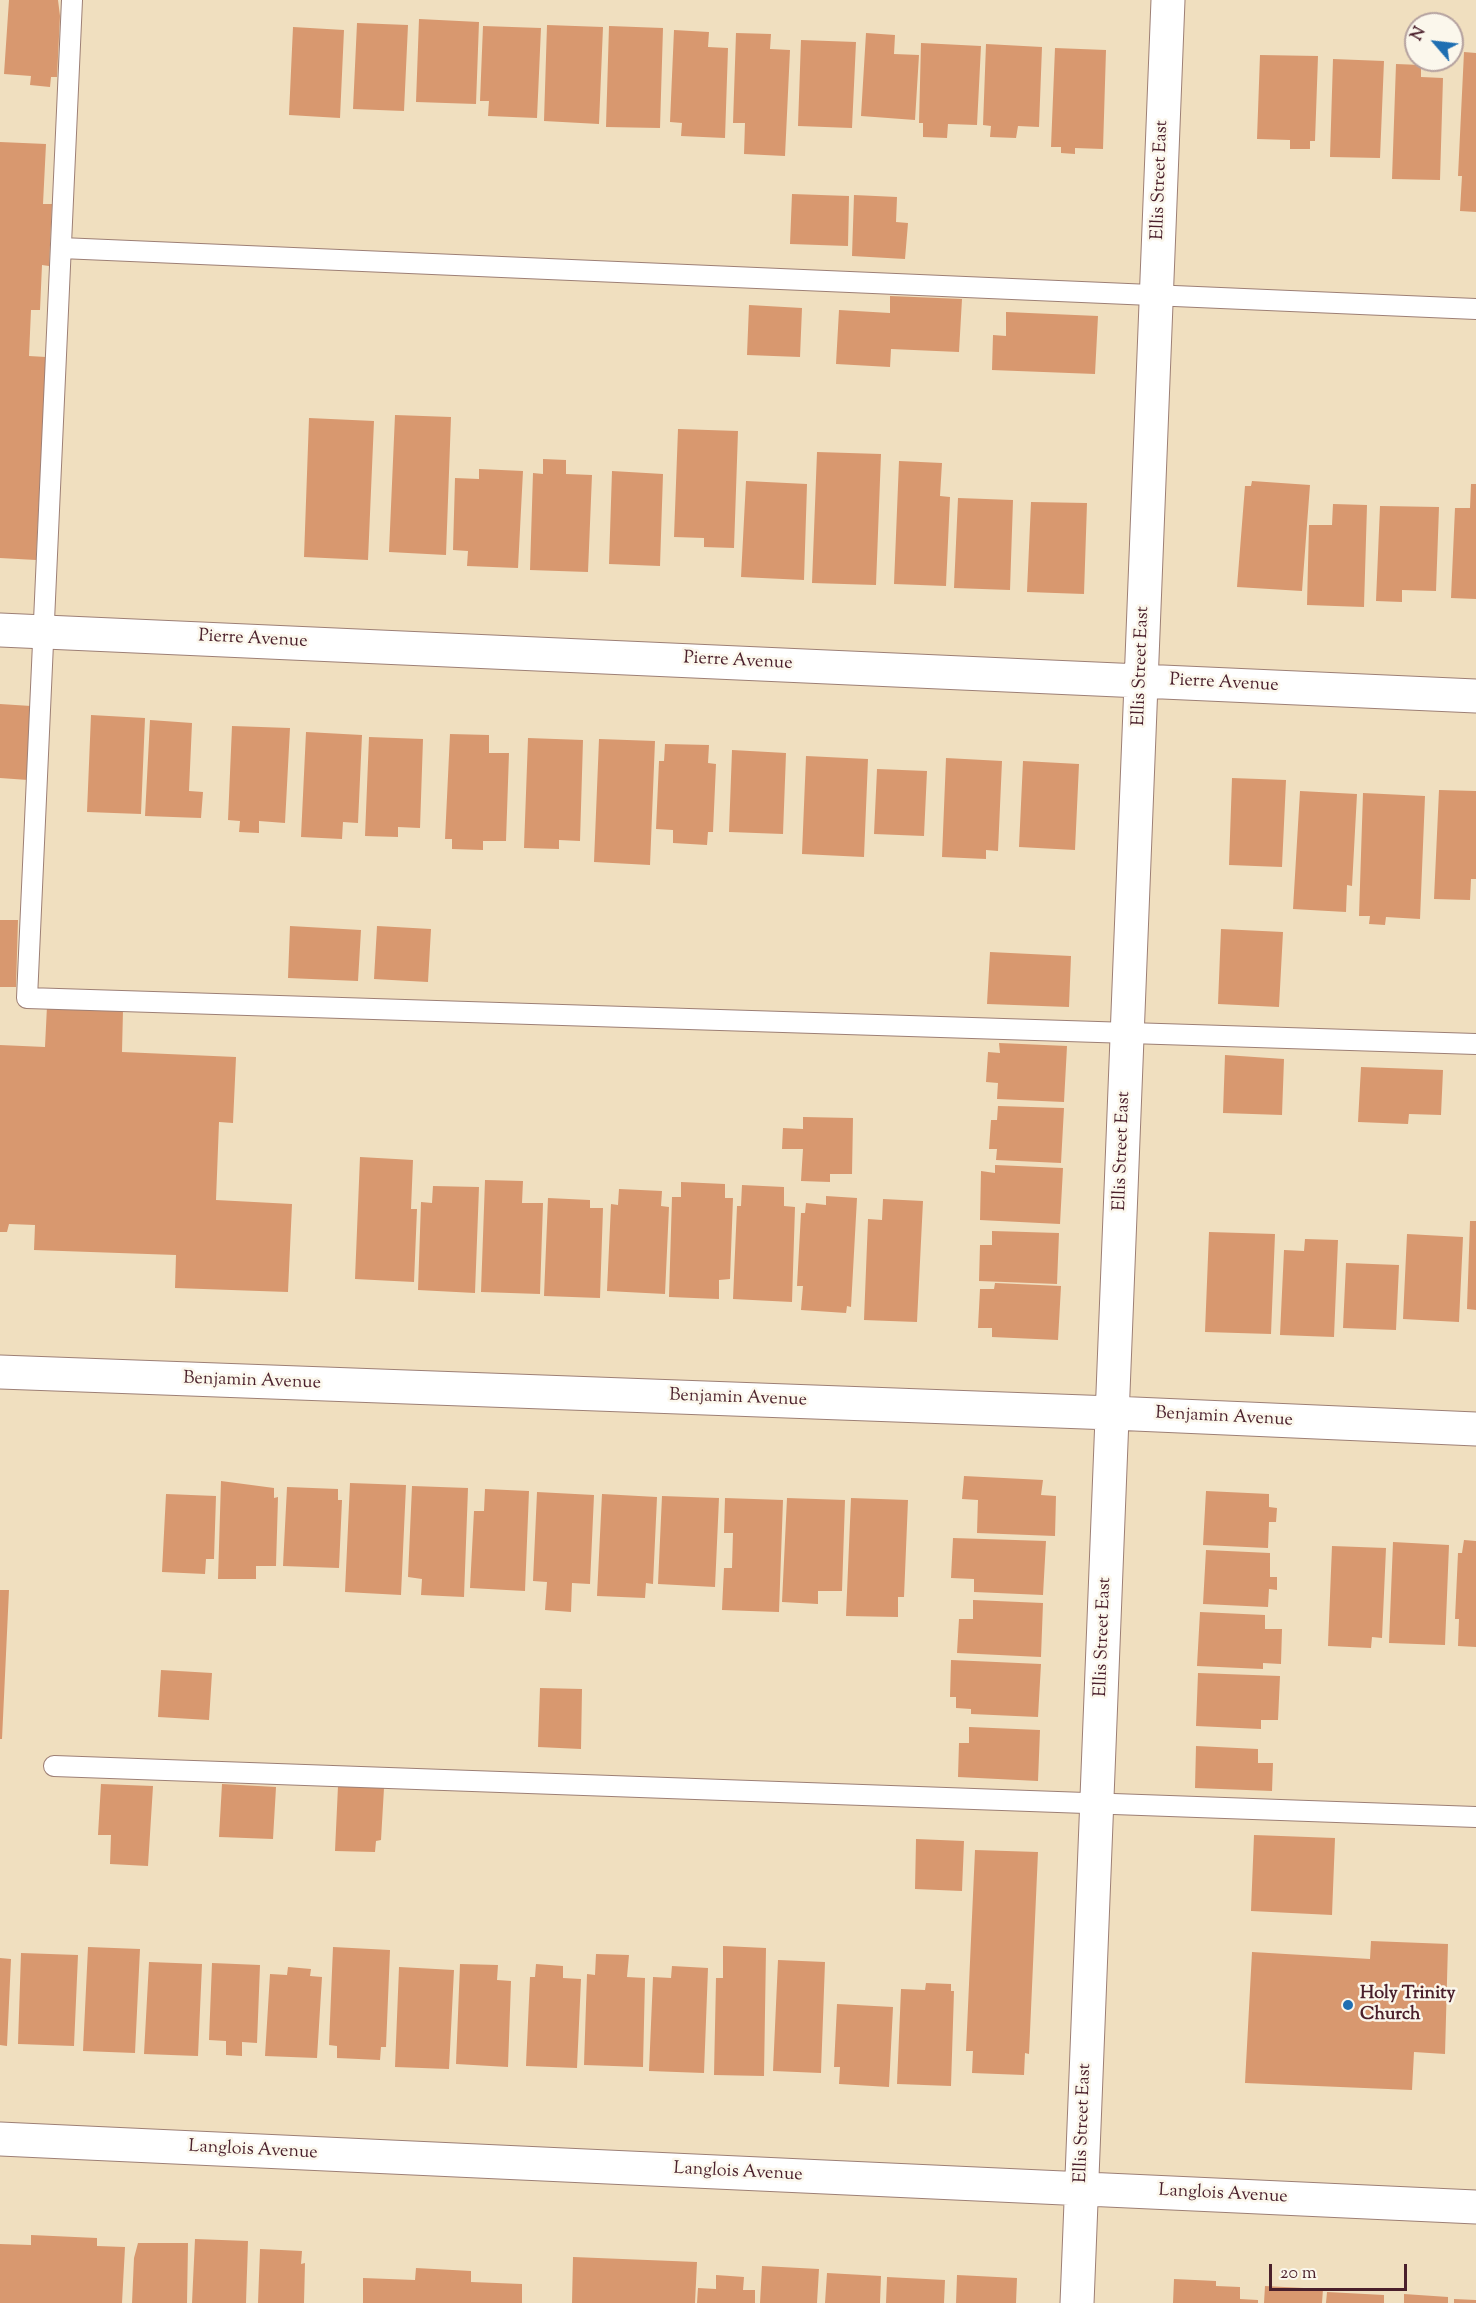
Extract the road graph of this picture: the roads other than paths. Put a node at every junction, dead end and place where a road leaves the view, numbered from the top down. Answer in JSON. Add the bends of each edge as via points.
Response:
{"nodes":[{"id":1,"x":72,"y":0,"type":"edge"},
{"id":2,"x":1168,"y":0,"type":"edge"},
{"id":3,"x":61,"y":248,"type":"junction"},
{"id":4,"x":1156,"y":295,"type":"junction"},
{"id":5,"x":1476,"y":309,"type":"edge"},
{"id":6,"x":0,"y":630,"type":"edge"},
{"id":7,"x":44,"y":632,"type":"junction"},
{"id":8,"x":1142,"y":681,"type":"junction"},
{"id":9,"x":1476,"y":696,"type":"edge"},
{"id":10,"x":1127,"y":1034,"type":"junction"},
{"id":11,"x":1476,"y":1044,"type":"edge"},
{"id":12,"x":0,"y":1372,"type":"edge"},
{"id":13,"x":1112,"y":1413,"type":"junction"},
{"id":14,"x":1476,"y":1429,"type":"edge"},
{"id":15,"x":54,"y":1766,"type":"dead end"},
{"id":16,"x":1097,"y":1802,"type":"junction"},
{"id":17,"x":1476,"y":1817,"type":"edge"},
{"id":18,"x":0,"y":2139,"type":"edge"},
{"id":19,"x":1082,"y":2189,"type":"junction"},
{"id":20,"x":1476,"y":2207,"type":"edge"},
{"id":21,"x":1077,"y":2303,"type":"edge"}],
"edges":[{"from":1,"to":3,"type":"lane"},
{"from":2,"to":4,"type":"street","name":"Ellis Street East"},
{"from":3,"to":4,"type":"lane"},
{"from":3,"to":7,"type":"lane"},
{"from":4,"to":5,"type":"lane"},
{"from":4,"to":8,"type":"street","name":"Ellis Street East"},
{"from":6,"to":7,"type":"street","name":"Pierre Avenue"},
{"from":7,"to":8,"type":"street","name":"Pierre Avenue"},
{"from":7,"to":10,"type":"lane","via":[[27,998]]},
{"from":8,"to":9,"type":"street","name":"Pierre Avenue"},
{"from":8,"to":10,"type":"street","name":"Ellis Street East"},
{"from":10,"to":11,"type":"lane"},
{"from":10,"to":13,"type":"street","name":"Ellis Street East"},
{"from":12,"to":13,"type":"street","name":"Benjamin Avenue"},
{"from":13,"to":14,"type":"street","name":"Benjamin Avenue"},
{"from":13,"to":16,"type":"street","name":"Ellis Street East"},
{"from":15,"to":16,"type":"lane"},
{"from":16,"to":17,"type":"lane"},
{"from":16,"to":19,"type":"street","name":"Ellis Street East"},
{"from":18,"to":19,"type":"street","name":"Langlois Avenue"},
{"from":19,"to":20,"type":"street","name":"Langlois Avenue"},
{"from":19,"to":21,"type":"street","name":"Ellis Street East"}]}
